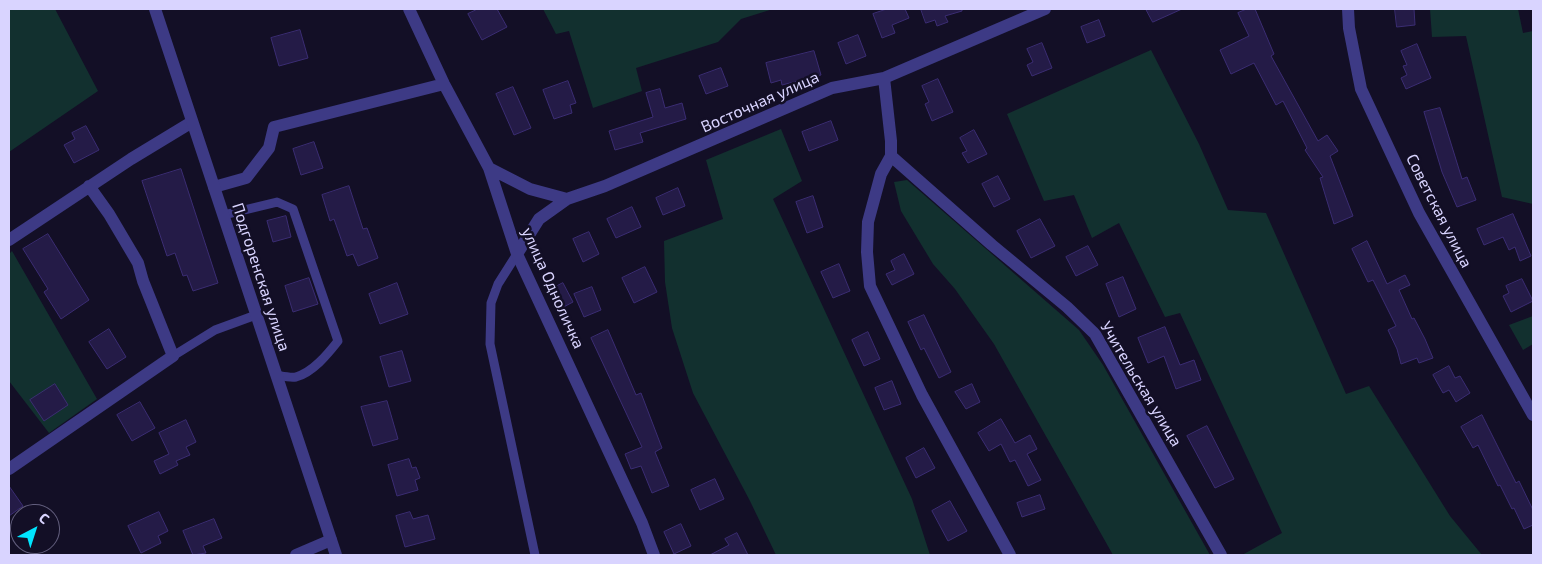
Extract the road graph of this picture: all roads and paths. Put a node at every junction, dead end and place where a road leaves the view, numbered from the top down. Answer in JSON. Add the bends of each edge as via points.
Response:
{"nodes":[{"id":1,"x":155,"y":9,"type":"edge"},
{"id":2,"x":409,"y":9,"type":"edge"},
{"id":3,"x":1045,"y":9,"type":"edge"},
{"id":4,"x":1348,"y":9,"type":"edge"},
{"id":5,"x":884,"y":78,"type":"junction"},
{"id":6,"x":444,"y":84,"type":"junction"},
{"id":7,"x":192,"y":122,"type":"junction"},
{"id":8,"x":891,"y":156,"type":"junction"},
{"id":9,"x":489,"y":168,"type":"junction"},
{"id":10,"x":89,"y":186,"type":"junction"},
{"id":11,"x":214,"y":187,"type":"junction"},
{"id":12,"x":567,"y":199,"type":"junction"},
{"id":13,"x":223,"y":215,"type":"junction"},
{"id":14,"x":9,"y":240,"type":"edge"},
{"id":15,"x":517,"y":254,"type":"junction"},
{"id":16,"x":256,"y":314,"type":"junction"},
{"id":17,"x":173,"y":356,"type":"junction"},
{"id":18,"x":276,"y":375,"type":"junction"},
{"id":19,"x":1533,"y":415,"type":"edge"},
{"id":20,"x":9,"y":468,"type":"edge"},
{"id":21,"x":331,"y":540,"type":"junction"},
{"id":22,"x":296,"y":555,"type":"edge"},
{"id":23,"x":336,"y":555,"type":"edge"},
{"id":24,"x":535,"y":555,"type":"edge"},
{"id":25,"x":654,"y":555,"type":"edge"},
{"id":26,"x":1010,"y":555,"type":"edge"},
{"id":27,"x":1221,"y":555,"type":"edge"}],
"edges":[{"from":1,"to":7,"type":"street","name":"Подгоренская улица"},
{"from":2,"to":6,"type":"street","name":"улица Одноличка"},
{"from":3,"to":5,"type":"street","name":"Восточная улица"},
{"from":4,"to":19,"type":"street","name":"Советская улица","via":[[1361,88],[1419,213]]},
{"from":5,"to":8,"type":"street"},
{"from":5,"to":12,"type":"street","name":"Восточная улица","via":[[832,88],[605,186]]},
{"from":6,"to":9,"type":"street","name":"улица Одноличка"},
{"from":6,"to":11,"type":"street","via":[[274,127],[268,148],[246,178]]},
{"from":7,"to":10,"type":"street"},
{"from":7,"to":11,"type":"street","name":"Подгоренская улица"},
{"from":8,"to":26,"type":"street","via":[[881,174],[868,222],[870,286],[922,395]]},
{"from":8,"to":27,"type":"street","name":"Учительская улица","via":[[1067,306],[1095,334]]},
{"from":9,"to":12,"type":"street","via":[[530,189]]},
{"from":9,"to":15,"type":"street","name":"улица Одноличка"},
{"from":10,"to":14,"type":"street"},
{"from":10,"to":17,"type":"street","via":[[138,263]]},
{"from":11,"to":13,"type":"street","name":"Подгоренская улица"},
{"from":12,"to":15,"type":"street","name":"Восточная улица","via":[[539,219]]},
{"from":13,"to":16,"type":"street","name":"Подгоренская улица"},
{"from":13,"to":18,"type":"lane","via":[[277,202],[293,209],[338,341],[308,371],[295,377]]},
{"from":15,"to":24,"type":"lane","via":[[498,284],[491,303],[490,344]]},
{"from":15,"to":25,"type":"street","name":"улица Одноличка","via":[[642,522]]},
{"from":16,"to":17,"type":"lane","via":[[215,330]]},
{"from":16,"to":18,"type":"street","name":"Подгоренская улица"},
{"from":17,"to":20,"type":"street"},
{"from":18,"to":21,"type":"street","name":"Подгоренская улица"},
{"from":21,"to":22,"type":"street"},
{"from":21,"to":23,"type":"street","name":"Подгоренская улица"}]}
